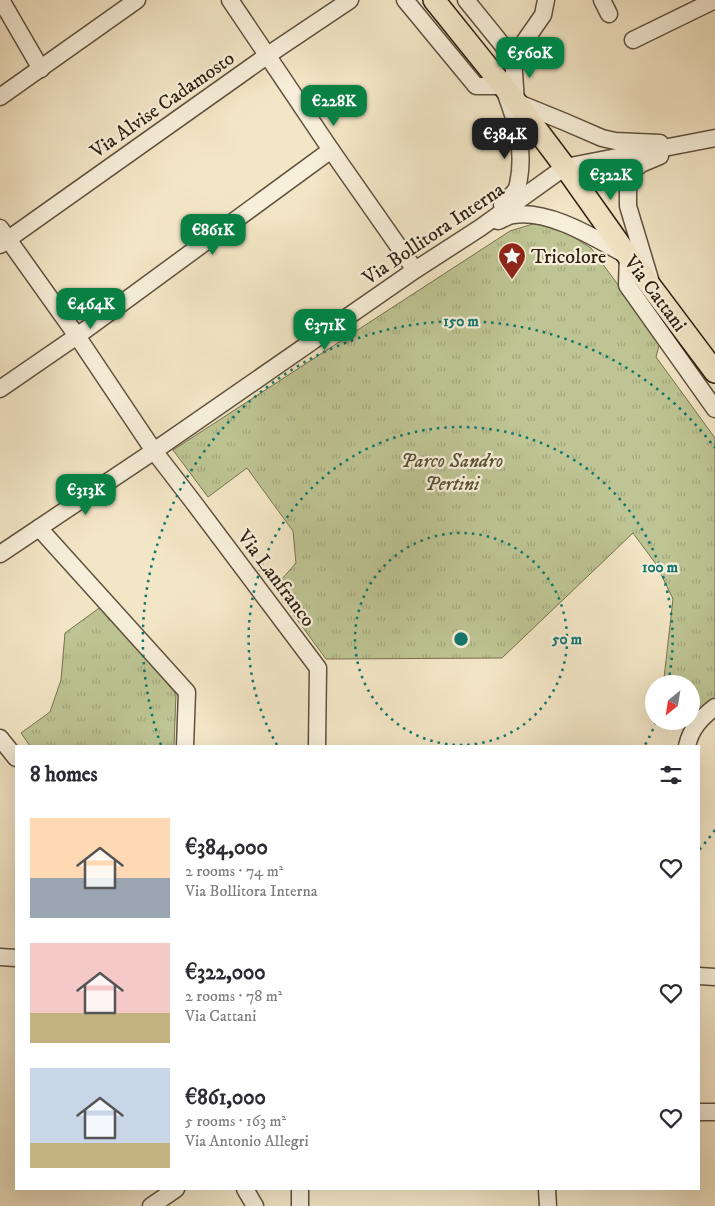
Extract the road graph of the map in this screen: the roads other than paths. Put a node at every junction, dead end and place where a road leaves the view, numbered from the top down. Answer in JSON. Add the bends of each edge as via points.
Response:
{"nodes":[{"id":1,"x":1,"y":0,"type":"edge"},
{"id":2,"x":137,"y":0,"type":"edge"},
{"id":3,"x":230,"y":0,"type":"edge"},
{"id":4,"x":350,"y":0,"type":"edge"},
{"id":5,"x":405,"y":0,"type":"edge"},
{"id":6,"x":434,"y":0,"type":"edge"},
{"id":7,"x":466,"y":0,"type":"edge"},
{"id":8,"x":546,"y":0,"type":"edge"},
{"id":9,"x":715,"y":0,"type":"edge"},
{"id":10,"x":634,"y":40,"type":"dead end"},
{"id":11,"x":268,"y":56,"type":"junction"},
{"id":12,"x":513,"y":58,"type":"junction"},
{"id":13,"x":40,"y":69,"type":"junction"},
{"id":14,"x":510,"y":94,"type":"junction"},
{"id":15,"x":0,"y":97,"type":"edge"},
{"id":16,"x":715,"y":138,"type":"edge"},
{"id":17,"x":685,"y":145,"type":"junction"},
{"id":18,"x":331,"y":150,"type":"junction"},
{"id":19,"x":565,"y":167,"type":"junction"},
{"id":20,"x":480,"y":228,"type":"junction"},
{"id":21,"x":3,"y":237,"type":"edge"},
{"id":22,"x":628,"y":256,"type":"junction"},
{"id":23,"x":415,"y":270,"type":"junction"},
{"id":24,"x":652,"y":288,"type":"junction"},
{"id":25,"x":77,"y":336,"type":"junction"},
{"id":26,"x":715,"y":372,"type":"edge"},
{"id":27,"x":0,"y":389,"type":"edge"},
{"id":28,"x":715,"y":409,"type":"edge"},
{"id":29,"x":154,"y":451,"type":"junction"},
{"id":30,"x":39,"y":528,"type":"junction"},
{"id":31,"x":0,"y":554,"type":"edge"},
{"id":32,"x":715,"y":706,"type":"edge"},
{"id":33,"x":0,"y":738,"type":"edge"},
{"id":34,"x":185,"y":745,"type":"edge"},
{"id":35,"x":316,"y":745,"type":"edge"},
{"id":36,"x":687,"y":745,"type":"edge"},
{"id":37,"x":15,"y":757,"type":"edge"},
{"id":38,"x":0,"y":957,"type":"edge"},
{"id":39,"x":15,"y":958,"type":"edge"},
{"id":40,"x":700,"y":976,"type":"edge"},
{"id":41,"x":715,"y":977,"type":"edge"},
{"id":42,"x":700,"y":1112,"type":"edge"},
{"id":43,"x":715,"y":1112,"type":"edge"},
{"id":44,"x":175,"y":1190,"type":"edge"},
{"id":45,"x":246,"y":1190,"type":"edge"},
{"id":46,"x":300,"y":1190,"type":"edge"},
{"id":47,"x":547,"y":1190,"type":"edge"},
{"id":48,"x":151,"y":1206,"type":"edge"},
{"id":49,"x":255,"y":1206,"type":"edge"},
{"id":50,"x":300,"y":1206,"type":"edge"},
{"id":51,"x":548,"y":1206,"type":"edge"}],
"edges":[{"from":1,"to":13,"type":"street"},
{"from":2,"to":13,"type":"street"},
{"from":3,"to":11,"type":"street"},
{"from":4,"to":11,"type":"street","name":"Via Alvise Cadamosto"},
{"from":5,"to":14,"type":"street","via":[[476,86]]},
{"from":6,"to":14,"type":"main road","name":"Via Cattani"},
{"from":7,"to":12,"type":"street"},
{"from":8,"to":12,"type":"street","via":[[543,15]]},
{"from":9,"to":10,"type":"street"},
{"from":11,"to":18,"type":"street"},
{"from":11,"to":21,"type":"street","name":"Via Alvise Cadamosto"},
{"from":12,"to":14,"type":"street"},
{"from":13,"to":15,"type":"street"},
{"from":14,"to":17,"type":"street","via":[[602,138]]},
{"from":14,"to":19,"type":"main road","name":"Via Cattani"},
{"from":14,"to":20,"type":"street","via":[[521,147],[519,178],[516,189]]},
{"from":16,"to":17,"type":"street","name":"Via Bollitora Interna"},
{"from":17,"to":19,"type":"street","name":"Via Bollitora Interna"},
{"from":17,"to":24,"type":"street","via":[[641,164],[629,182],[628,206]]},
{"from":18,"to":23,"type":"street"},
{"from":18,"to":25,"type":"street"},
{"from":19,"to":20,"type":"street","name":"Via Bollitora Interna"},
{"from":19,"to":22,"type":"main road","name":"Via Cattani"},
{"from":20,"to":22,"type":"street","via":[[512,215],[539,215],[561,222]]},
{"from":20,"to":23,"type":"street","name":"Via Bollitora Interna"},
{"from":21,"to":25,"type":"street","name":"Via Lanfranco"},
{"from":22,"to":24,"type":"main road","name":"Via Cattani"},
{"from":22,"to":28,"type":"street","via":[[627,285]]},
{"from":23,"to":29,"type":"street","name":"Via Bollitora Interna"},
{"from":24,"to":26,"type":"main road","name":"Via Cattani"},
{"from":25,"to":27,"type":"street"},
{"from":25,"to":29,"type":"street","name":"Via Lanfranco"},
{"from":29,"to":30,"type":"street","name":"Via Bollitora Interna"},
{"from":29,"to":35,"type":"street","name":"Via Lanfranco","via":[[318,668]]},
{"from":30,"to":31,"type":"street","name":"Via Bollitora Interna"},
{"from":30,"to":34,"type":"street","via":[[187,692]]},
{"from":32,"to":36,"type":"street","via":[[702,716]]},
{"from":33,"to":37,"type":"street"},
{"from":38,"to":39,"type":"street"},
{"from":40,"to":41,"type":"street"},
{"from":42,"to":43,"type":"street"},
{"from":44,"to":48,"type":"street"},
{"from":45,"to":49,"type":"street"},
{"from":46,"to":50,"type":"street"},
{"from":47,"to":51,"type":"street"}]}
